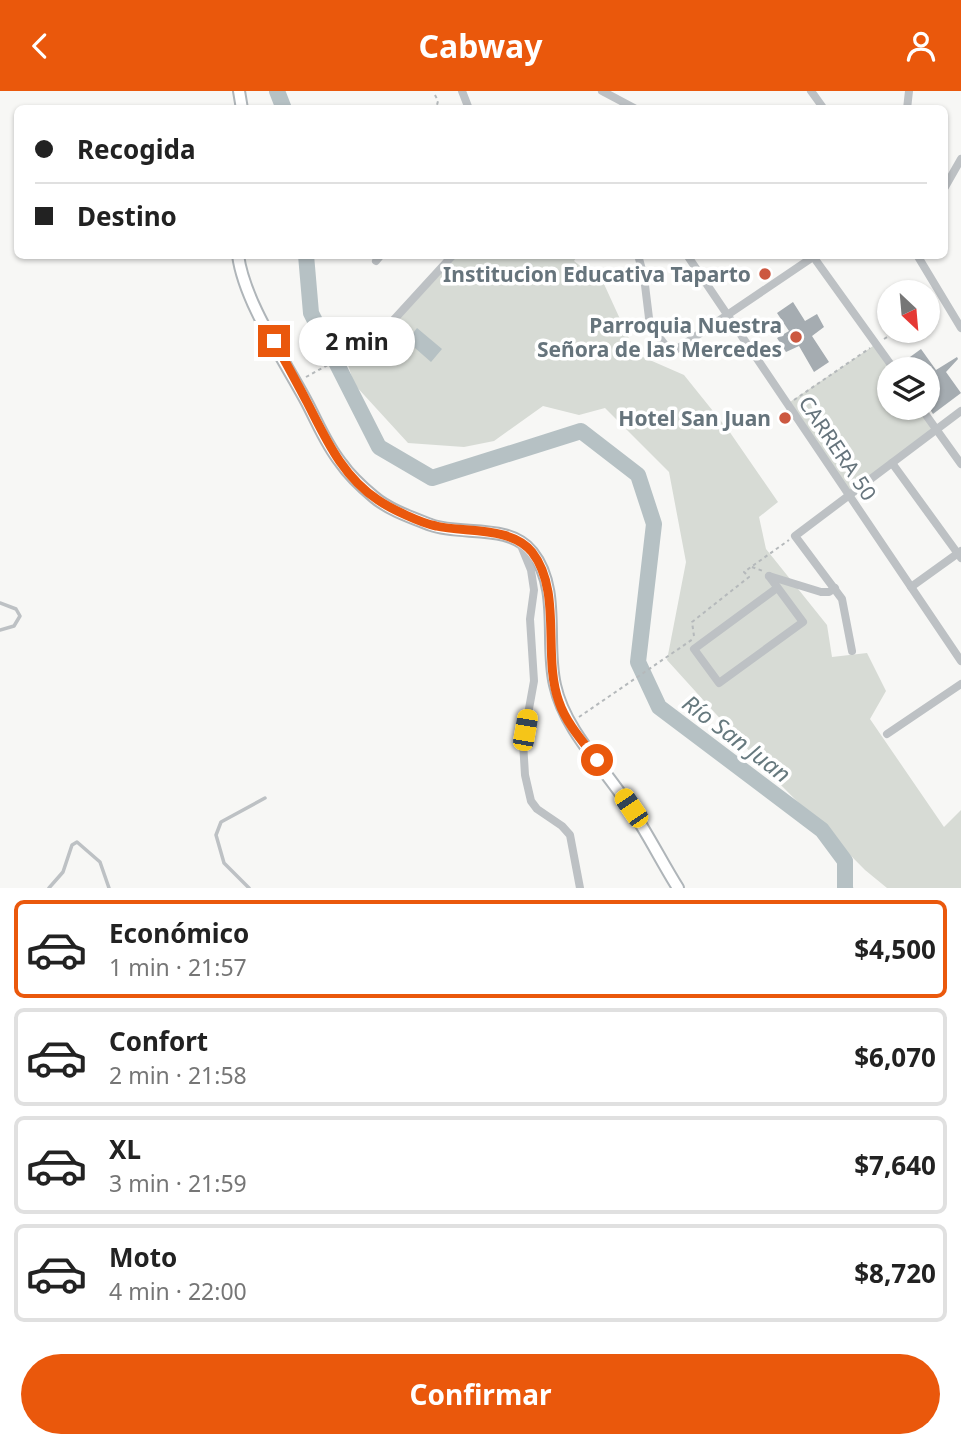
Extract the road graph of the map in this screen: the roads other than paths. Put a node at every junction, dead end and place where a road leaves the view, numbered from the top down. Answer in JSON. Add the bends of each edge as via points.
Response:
{"nodes":[{"id":1,"x":602,"y":91,"type":"edge"},
{"id":2,"x":628,"y":105,"type":"edge"},
{"id":3,"x":961,"y":159,"type":"edge"},
{"id":4,"x":948,"y":182,"type":"edge"},
{"id":5,"x":239,"y":259,"type":"edge"},
{"id":6,"x":450,"y":259,"type":"edge"},
{"id":7,"x":639,"y":259,"type":"edge"},
{"id":8,"x":690,"y":259,"type":"edge"},
{"id":9,"x":810,"y":259,"type":"edge"},
{"id":10,"x":816,"y":259,"type":"edge"},
{"id":11,"x":919,"y":259,"type":"edge"},
{"id":12,"x":727,"y":315,"type":"junction"},
{"id":13,"x":961,"y":328,"type":"edge"},
{"id":14,"x":378,"y":337,"type":"dead end"},
{"id":15,"x":885,"y":357,"type":"edge"},
{"id":16,"x":961,"y":411,"type":"edge"},
{"id":17,"x":930,"y":420,"type":"edge"},
{"id":18,"x":936,"y":429,"type":"junction"},
{"id":19,"x":892,"y":463,"type":"junction"},
{"id":20,"x":961,"y":464,"type":"edge"},
{"id":21,"x":849,"y":495,"type":"junction"},
{"id":22,"x":520,"y":543,"type":"junction"},
{"id":23,"x":960,"y":554,"type":"edge"},
{"id":24,"x":911,"y":587,"type":"junction"},
{"id":25,"x":778,"y":588,"type":"junction"},
{"id":26,"x":835,"y":589,"type":"junction"},
{"id":27,"x":0,"y":604,"type":"edge"},
{"id":28,"x":0,"y":630,"type":"edge"},
{"id":29,"x":852,"y":651,"type":"dead end"},
{"id":30,"x":961,"y":661,"type":"edge"},
{"id":31,"x":961,"y":684,"type":"edge"},
{"id":32,"x":887,"y":734,"type":"dead end"},
{"id":33,"x":265,"y":798,"type":"dead end"},
{"id":34,"x":49,"y":888,"type":"edge"},
{"id":35,"x":109,"y":888,"type":"edge"},
{"id":36,"x":249,"y":888,"type":"edge"},
{"id":37,"x":580,"y":888,"type":"edge"},
{"id":38,"x":678,"y":888,"type":"edge"}],
"edges":[{"from":1,"to":2,"type":"street"},
{"from":3,"to":4,"type":"street"},
{"from":5,"to":22,"type":"main road","via":[[262,320],[322,436],[361,485],[385,505],[434,526],[502,535]]},
{"from":6,"to":14,"type":"street"},
{"from":7,"to":12,"type":"street","via":[[649,319],[671,353]]},
{"from":8,"to":12,"type":"street","name":"CARRERA 50"},
{"from":9,"to":12,"type":"street"},
{"from":10,"to":15,"type":"street"},
{"from":11,"to":13,"type":"street"},
{"from":12,"to":21,"type":"street","name":"CARRERA 50"},
{"from":16,"to":18,"type":"street"},
{"from":17,"to":18,"type":"street"},
{"from":18,"to":19,"type":"street"},
{"from":18,"to":20,"type":"street"},
{"from":19,"to":21,"type":"street"},
{"from":19,"to":23,"type":"street"},
{"from":21,"to":24,"type":"street","name":"CARRERA 50"},
{"from":21,"to":26,"type":"street","via":[[795,536]]},
{"from":22,"to":37,"type":"street","via":[[534,590],[530,619],[534,681],[523,742],[525,775],[537,809],[570,835]]},
{"from":22,"to":38,"type":"main road","via":[[530,549],[545,581],[559,703],[631,808]]},
{"from":23,"to":24,"type":"street"},
{"from":24,"to":30,"type":"street","name":"CARRERA 50"},
{"from":25,"to":25,"type":"street","via":[[803,622],[719,683],[694,649]]},
{"from":25,"to":26,"type":"street","via":[[769,576],[821,592]]},
{"from":26,"to":29,"type":"street","via":[[845,609]]},
{"from":27,"to":28,"type":"lane","via":[[16,609],[20,616],[14,626]]},
{"from":31,"to":32,"type":"street"},
{"from":33,"to":36,"type":"lane","via":[[221,822],[216,835],[224,863]]},
{"from":34,"to":35,"type":"lane","via":[[63,872],[77,842],[100,862]]}]}
